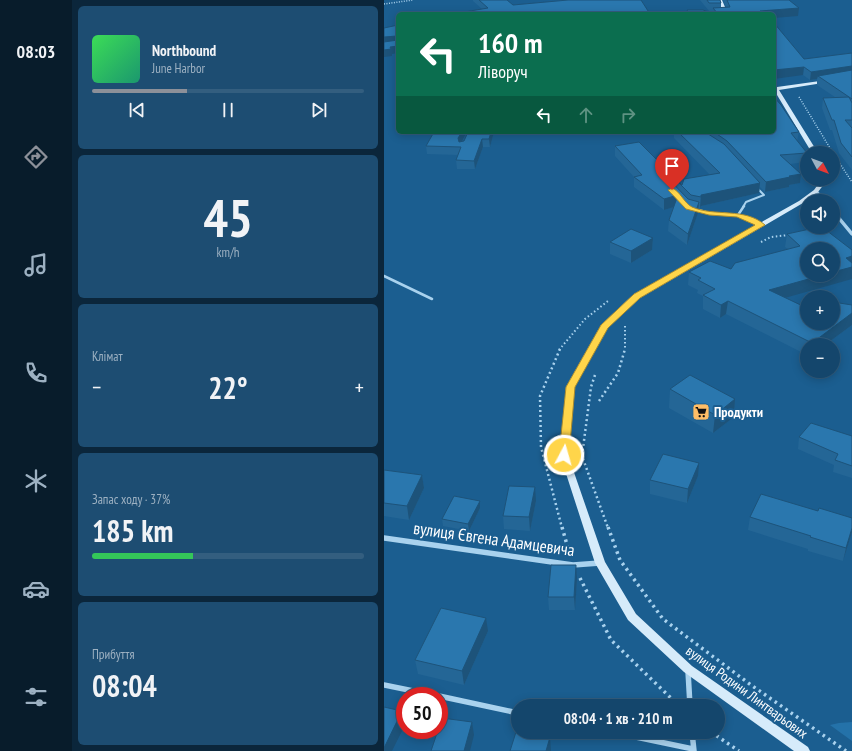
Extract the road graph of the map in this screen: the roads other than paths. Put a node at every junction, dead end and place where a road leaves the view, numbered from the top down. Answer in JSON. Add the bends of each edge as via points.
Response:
{"nodes":[{"id":1,"x":720,"y":0,"type":"edge"},
{"id":2,"x":726,"y":12,"type":"edge"},
{"id":3,"x":830,"y":80,"type":"edge"},
{"id":4,"x":776,"y":87,"type":"edge"},
{"id":5,"x":776,"y":89,"type":"edge"},
{"id":6,"x":811,"y":146,"type":"edge"},
{"id":7,"x":754,"y":185,"type":"edge"},
{"id":8,"x":820,"y":186,"type":"edge"},
{"id":9,"x":816,"y":191,"type":"junction"},
{"id":10,"x":818,"y":194,"type":"edge"},
{"id":11,"x":689,"y":208,"type":"edge"},
{"id":12,"x":738,"y":215,"type":"junction"},
{"id":13,"x":840,"y":219,"type":"edge"},
{"id":14,"x":761,"y":225,"type":"junction"},
{"id":15,"x":852,"y":234,"type":"edge"},
{"id":16,"x":384,"y":276,"type":"edge"},
{"id":17,"x":432,"y":299,"type":"dead end"},
{"id":18,"x":384,"y":538,"type":"edge"},
{"id":19,"x":600,"y":563,"type":"junction"},
{"id":20,"x":688,"y":669,"type":"junction"},
{"id":21,"x":384,"y":685,"type":"edge"},
{"id":22,"x":396,"y":687,"type":"edge"},
{"id":23,"x":448,"y":698,"type":"edge"},
{"id":24,"x":690,"y":699,"type":"edge"},
{"id":25,"x":511,"y":712,"type":"edge"},
{"id":26,"x":644,"y":739,"type":"edge"},
{"id":27,"x":693,"y":739,"type":"edge"},
{"id":28,"x":694,"y":750,"type":"edge"},
{"id":29,"x":804,"y":751,"type":"edge"}],
"edges":[{"from":1,"to":2,"type":"main road"},
{"from":3,"to":4,"type":"main road"},
{"from":5,"to":6,"type":"main road"},
{"from":7,"to":12,"type":"lane","via":[[764,195],[746,202]]},
{"from":8,"to":9,"type":"main road","name":"вулиця Родини Линтварьових"},
{"from":9,"to":10,"type":"street"},
{"from":9,"to":14,"type":"main road","name":"вулиця Родини Линтварьових"},
{"from":11,"to":12,"type":"lane","via":[[709,213]]},
{"from":12,"to":14,"type":"lane"},
{"from":13,"to":15,"type":"street"},
{"from":14,"to":19,"type":"main road","name":"вулиця Родини Линтварьових","via":[[637,296],[604,327],[570,387],[564,455]]},
{"from":16,"to":17,"type":"lane"},
{"from":18,"to":19,"type":"street","name":"вулиця Євгена Адамцевича","via":[[573,565]]},
{"from":19,"to":20,"type":"main road","name":"вулиця Родини Линтварьових","via":[[632,617]]},
{"from":20,"to":24,"type":"street"},
{"from":20,"to":29,"type":"main road","name":"вулиця Родини Линтварьових"},
{"from":21,"to":22,"type":"street"},
{"from":23,"to":25,"type":"street"},
{"from":26,"to":28,"type":"street"},
{"from":27,"to":28,"type":"street"}]}
